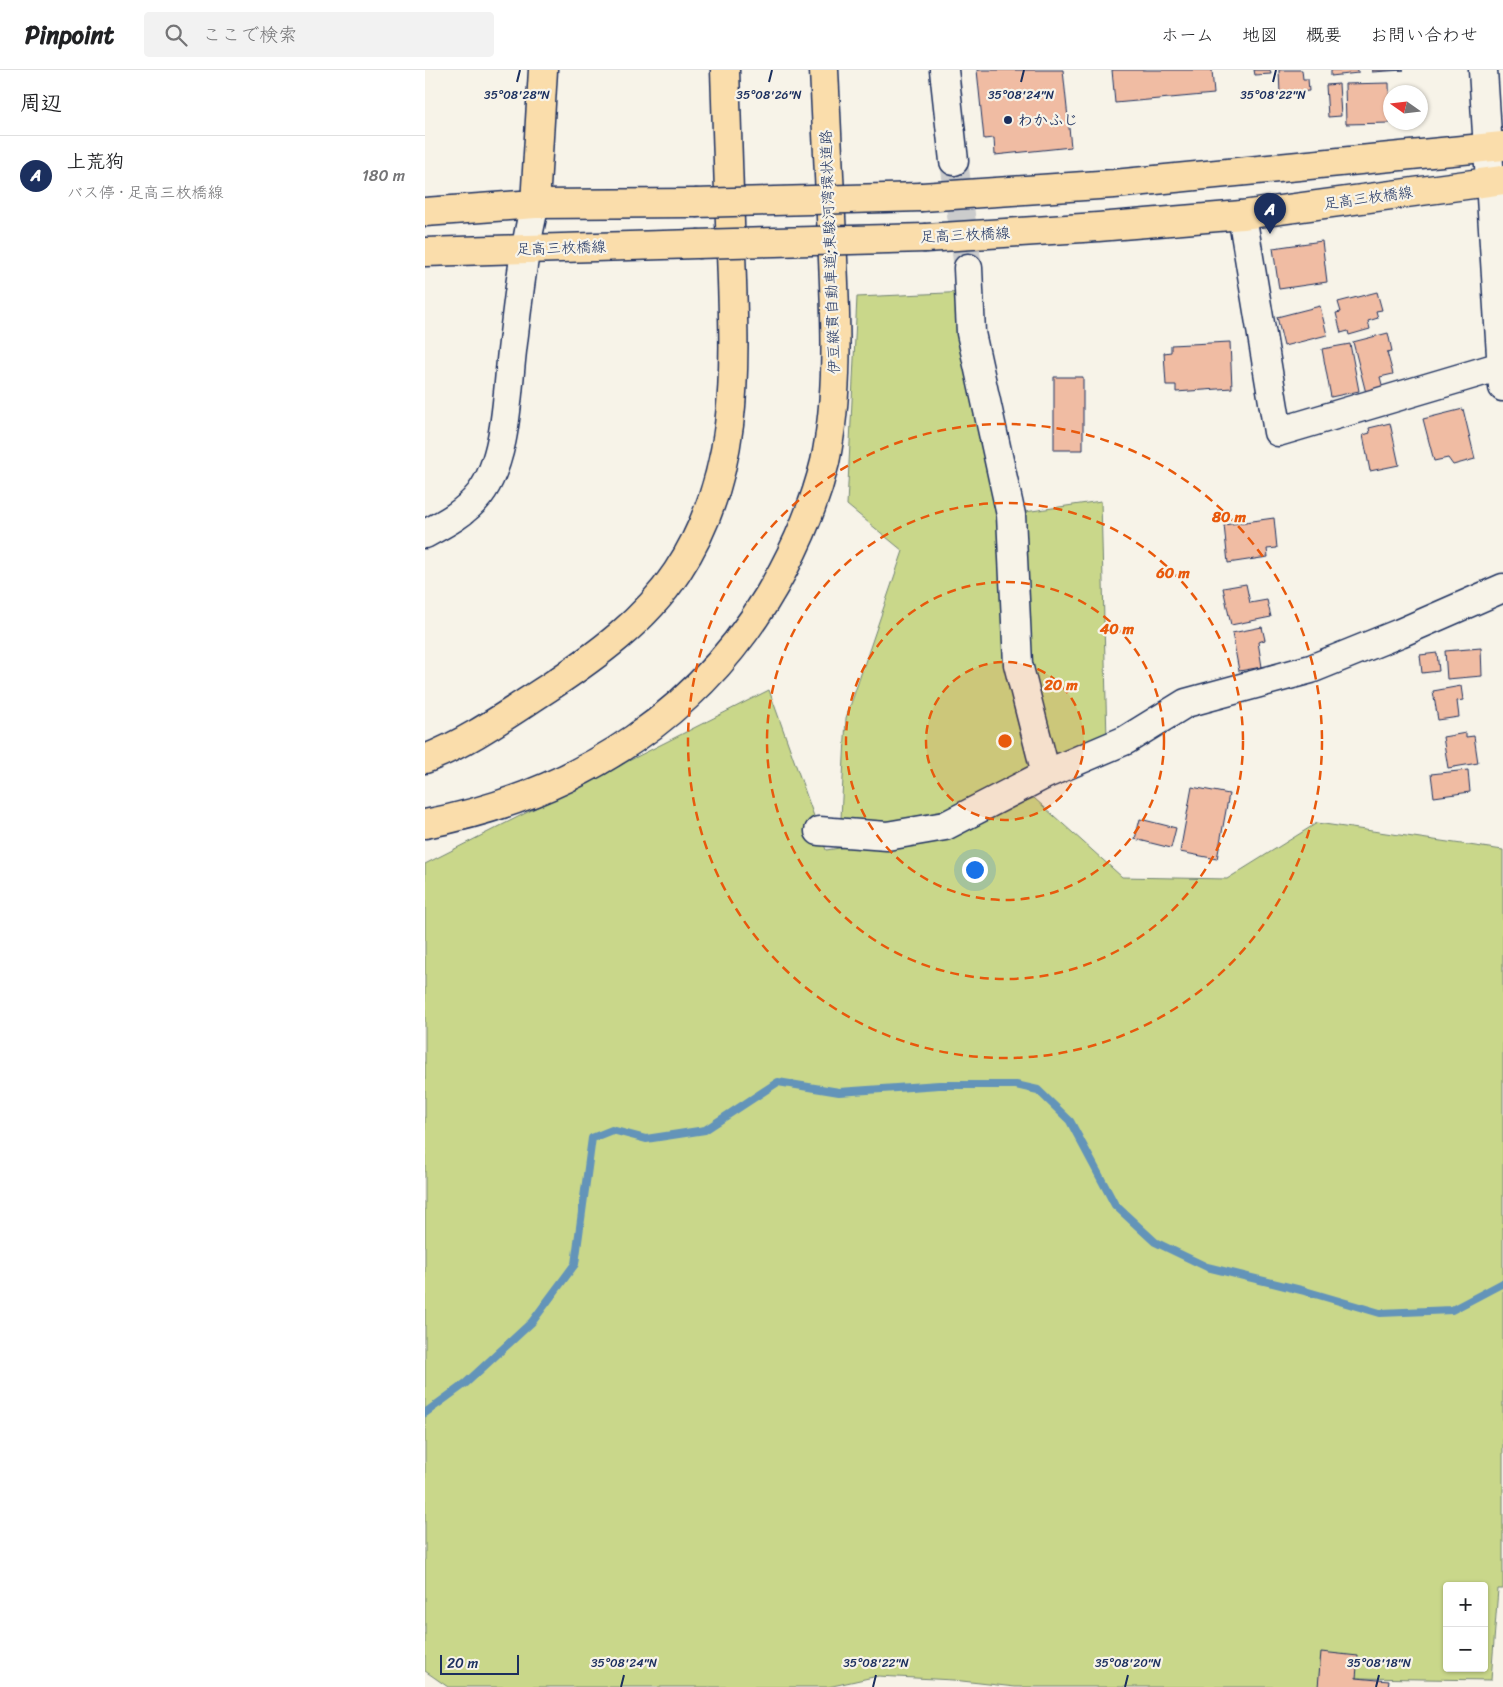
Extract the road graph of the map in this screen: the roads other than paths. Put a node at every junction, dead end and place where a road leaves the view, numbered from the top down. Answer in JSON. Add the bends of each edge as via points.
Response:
{"nodes":[{"id":1,"x":543,"y":70,"type":"edge"},
{"id":2,"x":725,"y":70,"type":"edge"},
{"id":3,"x":824,"y":70,"type":"edge"},
{"id":4,"x":944,"y":70,"type":"edge"},
{"id":5,"x":1483,"y":70,"type":"edge"},
{"id":6,"x":1496,"y":147,"type":"edge"},
{"id":7,"x":954,"y":161,"type":"tunnel mouth"},
{"id":8,"x":1497,"y":180,"type":"edge"},
{"id":9,"x":535,"y":204,"type":"junction"},
{"id":10,"x":425,"y":212,"type":"edge"},
{"id":11,"x":1242,"y":215,"type":"junction"},
{"id":12,"x":524,"y":249,"type":"junction"},
{"id":13,"x":425,"y":252,"type":"edge"},
{"id":14,"x":968,"y":268,"type":"tunnel mouth"},
{"id":15,"x":1502,"y":377,"type":"edge"},
{"id":16,"x":425,"y":534,"type":"edge"},
{"id":17,"x":1503,"y":588,"type":"edge"},
{"id":18,"x":556,"y":682,"type":"junction"},
{"id":19,"x":425,"y":746,"type":"edge"},
{"id":20,"x":425,"y":758,"type":"edge"},
{"id":21,"x":1046,"y":774,"type":"junction"},
{"id":22,"x":425,"y":824,"type":"edge"},
{"id":23,"x":819,"y":831,"type":"dead end"}],
"edges":[{"from":1,"to":9,"type":"main road"},
{"from":2,"to":18,"type":"main road","via":[[733,377],[725,455],[715,498],[698,537],[650,606],[625,632]]},
{"from":3,"to":22,"type":"main road","name":"伊豆縦貫自動車道;東駿河湾環状道路","via":[[835,316],[832,415],[825,462],[793,552],[768,599],[737,644],[698,688],[655,725],[610,756],[559,782],[505,804]]},
{"from":4,"to":7,"type":"street"},
{"from":5,"to":6,"type":"street"},
{"from":6,"to":8,"type":"street"},
{"from":6,"to":9,"type":"main road","bridge":true,"via":[[1114,184],[922,197]]},
{"from":8,"to":11,"type":"main road","name":"足高三枚橋線"},
{"from":8,"to":15,"type":"street"},
{"from":9,"to":10,"type":"main road"},
{"from":9,"to":12,"type":"street"},
{"from":11,"to":12,"type":"main road","name":"足高三枚橋線","bridge":true,"via":[[926,238]]},
{"from":11,"to":15,"type":"street","via":[[1278,432]]},
{"from":12,"to":13,"type":"main road","name":"足高三枚橋線"},
{"from":12,"to":16,"type":"street","via":[[496,463],[480,494],[455,520]]},
{"from":14,"to":21,"type":"street","via":[[971,333],[1011,514],[1018,664]]},
{"from":17,"to":21,"type":"street","via":[[1311,669],[1186,703],[1126,740]]},
{"from":18,"to":19,"type":"main road","via":[[486,720]]},
{"from":18,"to":20,"type":"main road","via":[[487,727]]},
{"from":21,"to":23,"type":"street","via":[[945,826],[887,836]]}]}
